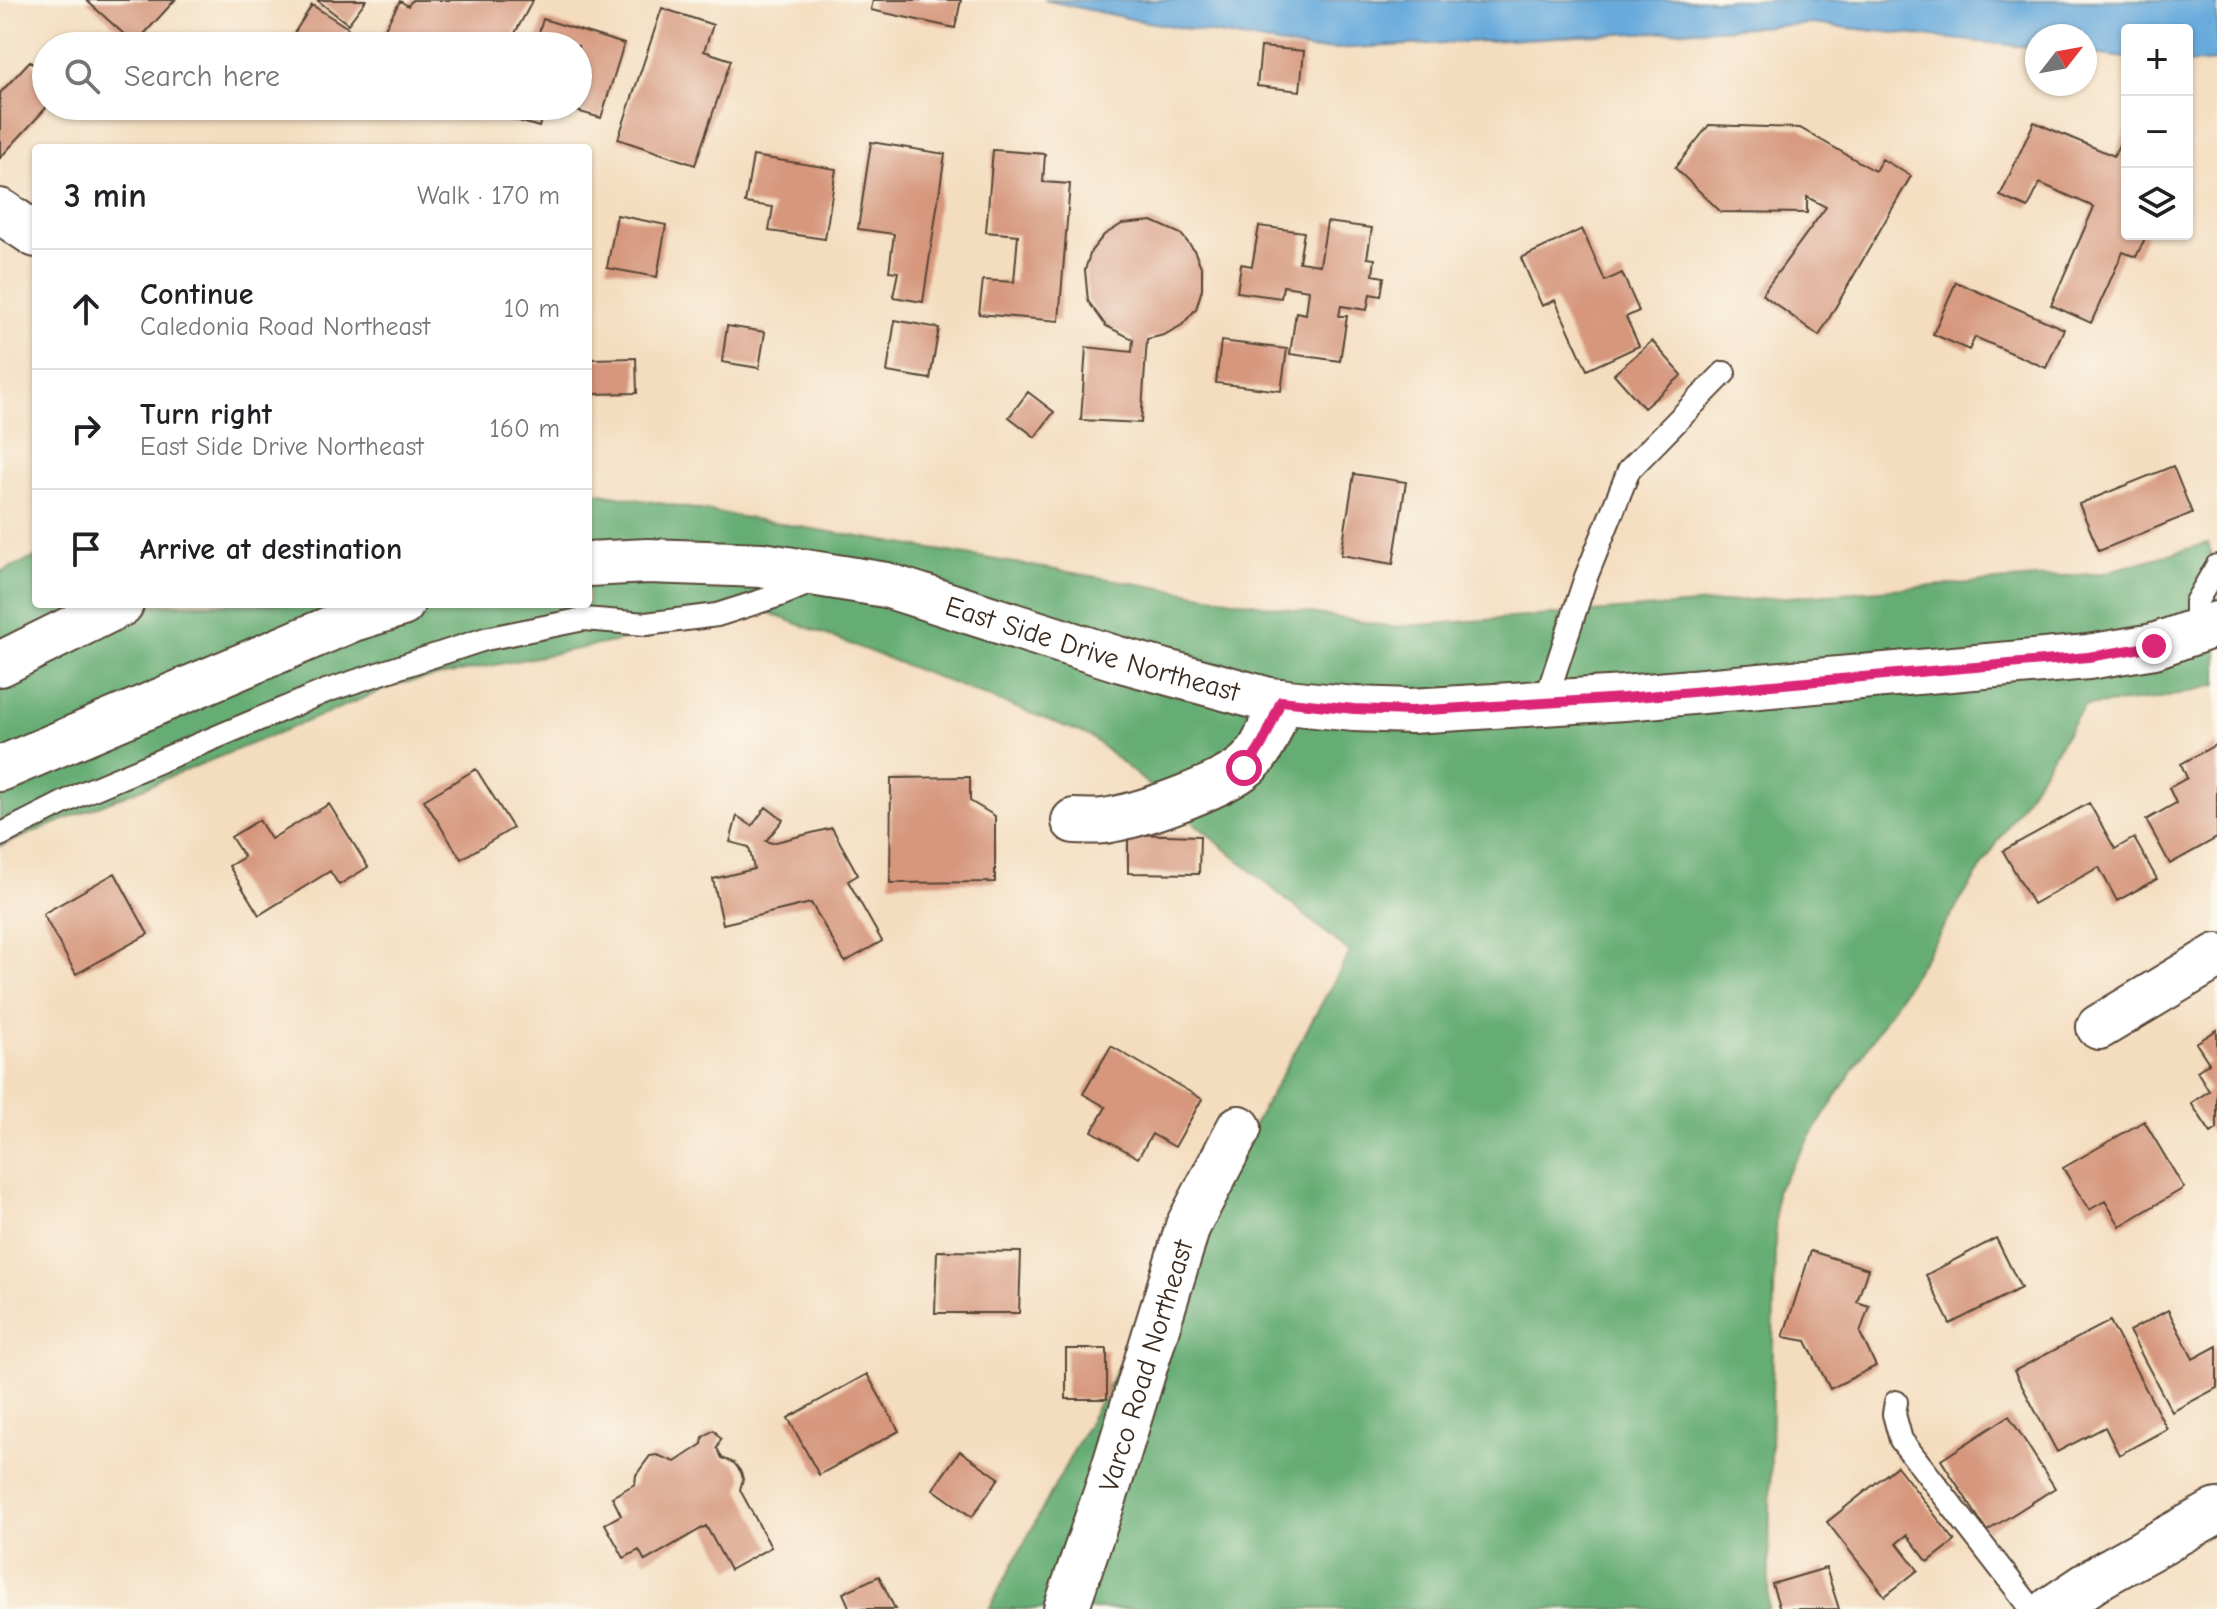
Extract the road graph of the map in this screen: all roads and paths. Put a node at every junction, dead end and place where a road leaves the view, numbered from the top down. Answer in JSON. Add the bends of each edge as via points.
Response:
{"nodes":[{"id":1,"x":0,"y":211,"type":"edge"},
{"id":2,"x":32,"y":232,"type":"edge"},
{"id":3,"x":1724,"y":373,"type":"dead end"},
{"id":4,"x":592,"y":564,"type":"edge"},
{"id":5,"x":2217,"y":566,"type":"edge"},
{"id":6,"x":816,"y":574,"type":"junction"},
{"id":7,"x":113,"y":608,"type":"edge"},
{"id":8,"x":389,"y":608,"type":"edge"},
{"id":9,"x":2207,"y":628,"type":"edge"},
{"id":10,"x":0,"y":664,"type":"edge"},
{"id":11,"x":1281,"y":701,"type":"junction"},
{"id":12,"x":1545,"y":702,"type":"junction"},
{"id":13,"x":0,"y":769,"type":"edge"},
{"id":14,"x":1074,"y":821,"type":"dead end"},
{"id":15,"x":0,"y":835,"type":"edge"},
{"id":16,"x":2217,"y":956,"type":"edge"},
{"id":17,"x":2099,"y":1027,"type":"dead end"},
{"id":18,"x":1239,"y":1128,"type":"dead end"},
{"id":19,"x":1896,"y":1402,"type":"dead end"},
{"id":20,"x":2217,"y":1511,"type":"edge"},
{"id":21,"x":1066,"y":1609,"type":"edge"},
{"id":22,"x":2032,"y":1609,"type":"edge"},
{"id":23,"x":2051,"y":1609,"type":"edge"}],
"edges":[{"from":1,"to":2,"type":"main road"},
{"from":3,"to":12,"type":"lane","via":[[1629,470],[1586,577]]},
{"from":4,"to":6,"type":"main road","name":"East Side Drive Northeast","via":[[762,565]]},
{"from":5,"to":9,"type":"lane","via":[[2196,602]]},
{"from":6,"to":11,"type":"main road","name":"East Side Drive Northeast","via":[[886,585],[1118,659]]},
{"from":6,"to":15,"type":"lane","via":[[780,595],[717,615],[646,624],[584,619],[485,639],[326,691],[81,794]]},
{"from":7,"to":10,"type":"main road"},
{"from":8,"to":13,"type":"main road"},
{"from":9,"to":12,"type":"main road","name":"East Side Drive Northeast","via":[[2154,646],[2088,657]]},
{"from":11,"to":12,"type":"main road","name":"East Side Drive Northeast","via":[[1411,711]]},
{"from":11,"to":14,"type":"main road","via":[[1263,742],[1244,768],[1195,795],[1109,821]]},
{"from":16,"to":17,"type":"main road"},
{"from":18,"to":21,"type":"main road","name":"Varco Road Northeast","via":[[1188,1226]]},
{"from":19,"to":22,"type":"lane","via":[[1901,1440]]},
{"from":20,"to":23,"type":"main road"}]}
